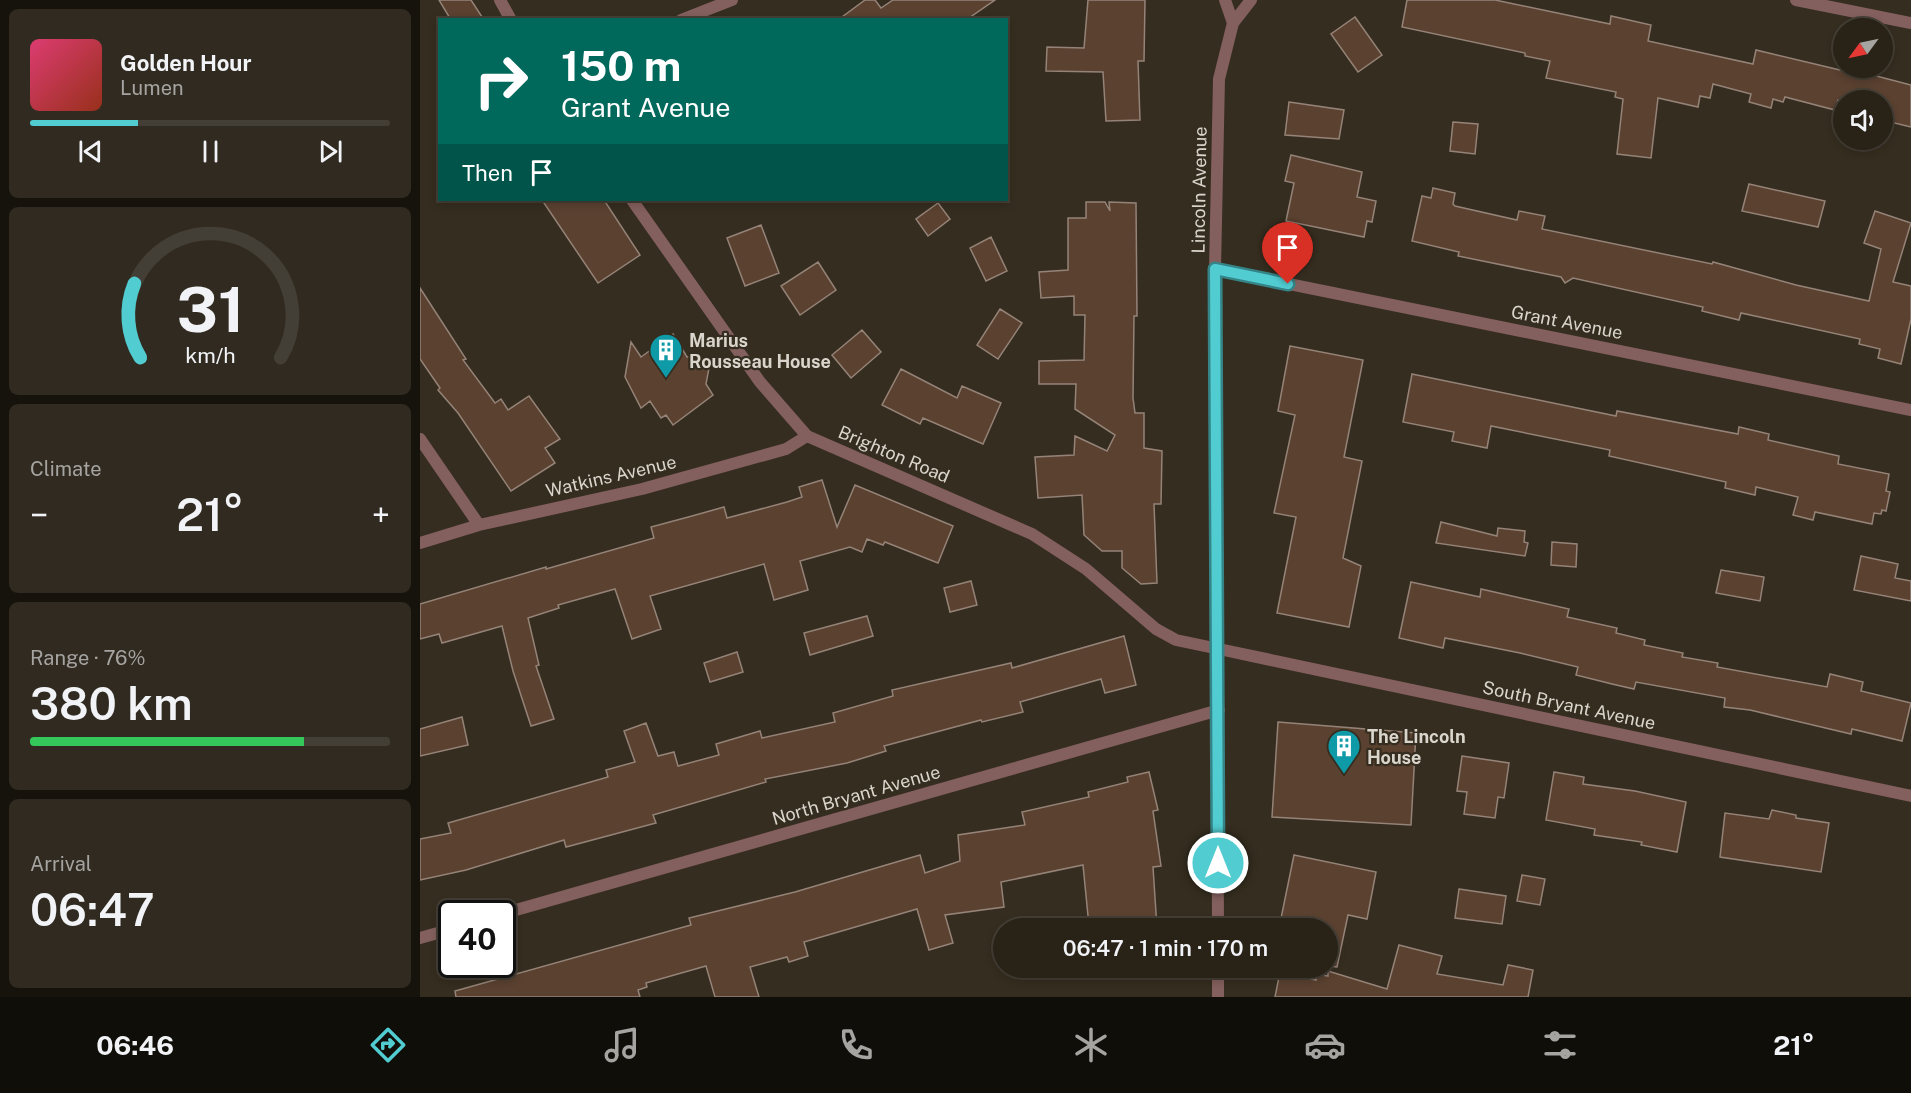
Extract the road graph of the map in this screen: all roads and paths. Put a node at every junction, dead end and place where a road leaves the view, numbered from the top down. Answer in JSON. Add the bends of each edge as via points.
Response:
{"nodes":[{"id":1,"x":500,"y":0,"type":"edge"},
{"id":2,"x":732,"y":0,"type":"edge"},
{"id":3,"x":1225,"y":0,"type":"edge"},
{"id":4,"x":1251,"y":0,"type":"edge"},
{"id":5,"x":1796,"y":0,"type":"edge"},
{"id":6,"x":510,"y":18,"type":"edge"},
{"id":7,"x":686,"y":18,"type":"edge"},
{"id":8,"x":1233,"y":23,"type":"junction"},
{"id":9,"x":1911,"y":23,"type":"edge"},
{"id":10,"x":633,"y":201,"type":"edge"},
{"id":11,"x":1215,"y":269,"type":"junction"},
{"id":12,"x":1911,"y":410,"type":"edge"},
{"id":13,"x":807,"y":436,"type":"junction"},
{"id":14,"x":420,"y":439,"type":"edge"},
{"id":15,"x":479,"y":525,"type":"junction"},
{"id":16,"x":420,"y":543,"type":"edge"},
{"id":17,"x":1219,"y":649,"type":"junction"},
{"id":18,"x":1219,"y":710,"type":"junction"},
{"id":19,"x":1911,"y":796,"type":"edge"},
{"id":20,"x":516,"y":910,"type":"edge"},
{"id":21,"x":1218,"y":918,"type":"edge"},
{"id":22,"x":438,"y":933,"type":"edge"},
{"id":23,"x":420,"y":938,"type":"edge"},
{"id":24,"x":1218,"y":978,"type":"edge"},
{"id":25,"x":1218,"y":997,"type":"edge"}],
"edges":[{"from":1,"to":6,"type":"street"},
{"from":2,"to":7,"type":"street"},
{"from":3,"to":8,"type":"street"},
{"from":4,"to":8,"type":"street","name":"Lincoln Avenue"},
{"from":5,"to":9,"type":"street"},
{"from":8,"to":11,"type":"street","name":"Lincoln Avenue","via":[[1219,79]]},
{"from":10,"to":13,"type":"street","name":"Brighton Road","via":[[760,382]]},
{"from":11,"to":12,"type":"street","name":"Grant Avenue"},
{"from":11,"to":17,"type":"street","name":"Lincoln Avenue"},
{"from":13,"to":15,"type":"street","name":"Watkins Avenue","via":[[786,449],[642,489]]},
{"from":13,"to":17,"type":"street","name":"Brighton Road","via":[[1032,534],[1086,569],[1156,629],[1176,640]]},
{"from":14,"to":15,"type":"street"},
{"from":15,"to":16,"type":"street","name":"Watkins Avenue"},
{"from":17,"to":18,"type":"street","name":"Lincoln Avenue"},
{"from":17,"to":19,"type":"street","name":"South Bryant Avenue"},
{"from":18,"to":20,"type":"street","name":"North Bryant Avenue"},
{"from":18,"to":21,"type":"street","name":"Lincoln Avenue"},
{"from":22,"to":23,"type":"street"},
{"from":24,"to":25,"type":"street"}]}
